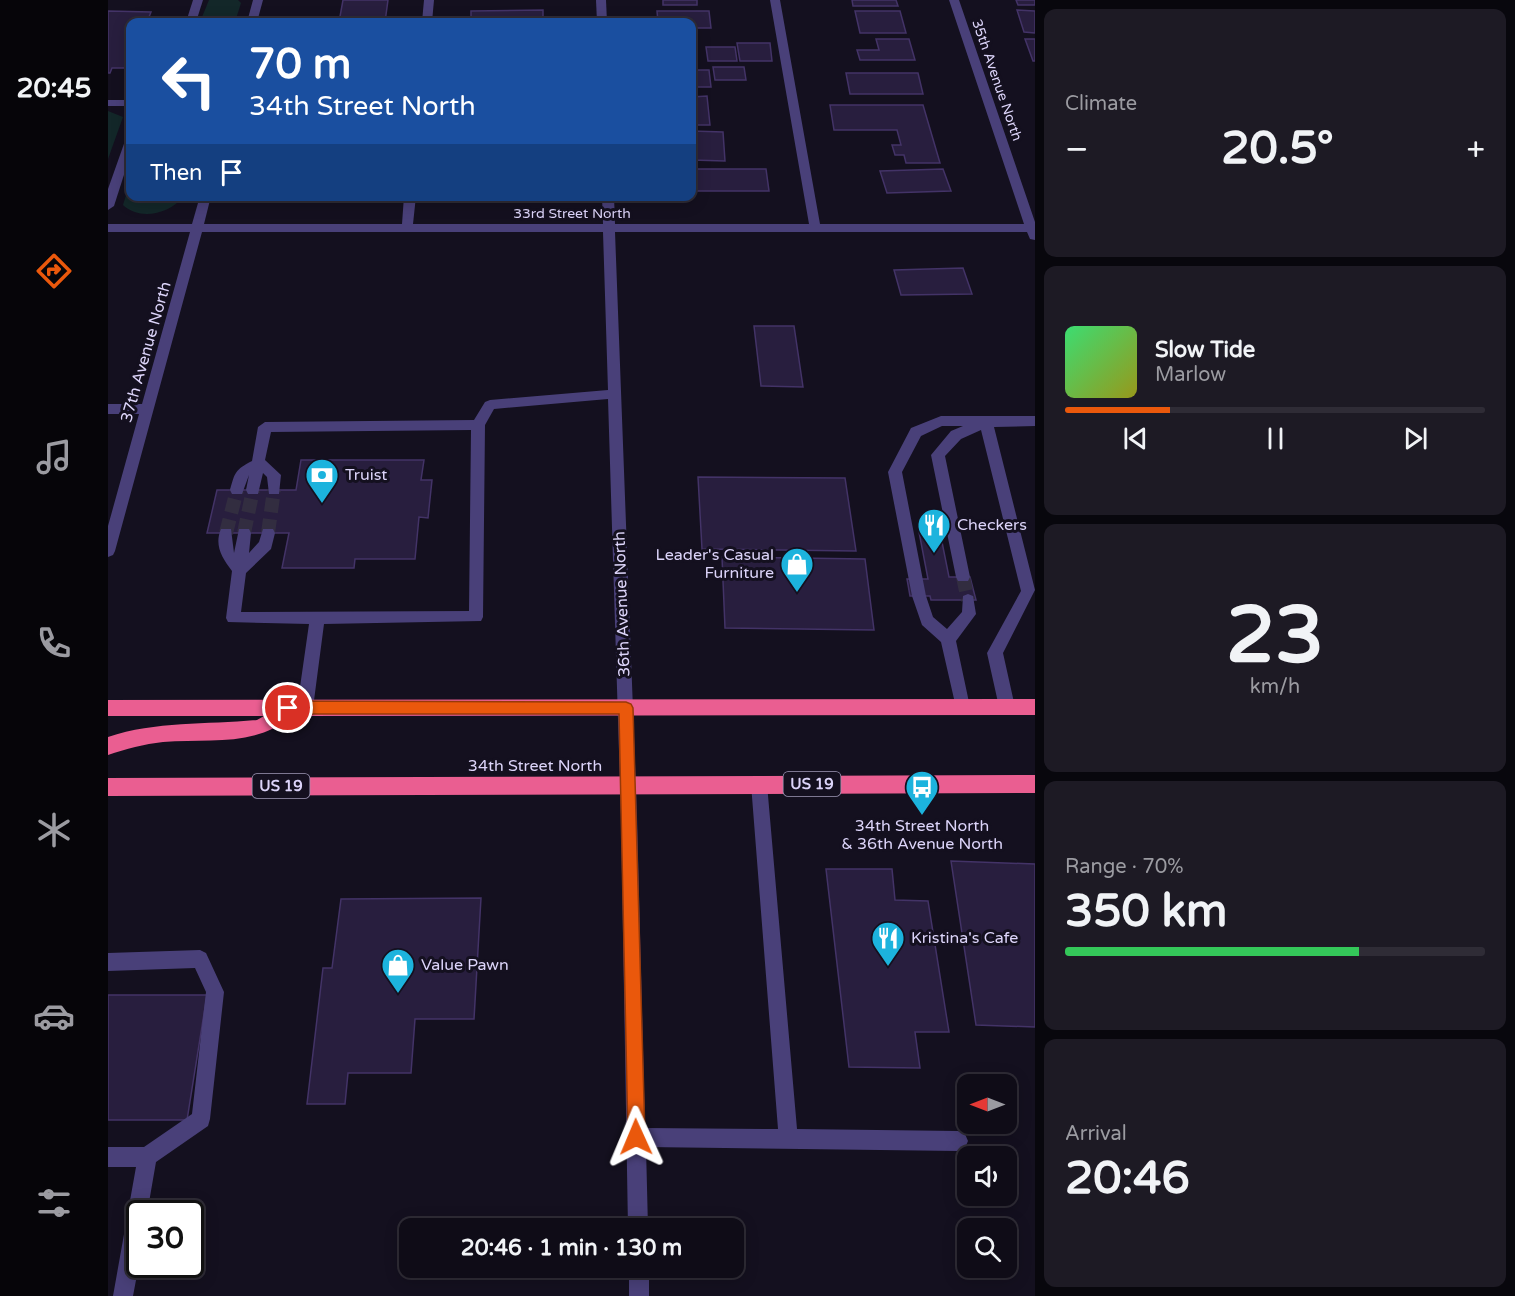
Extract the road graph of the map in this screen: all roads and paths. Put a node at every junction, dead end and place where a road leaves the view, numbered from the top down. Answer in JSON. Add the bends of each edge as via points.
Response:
{"nodes":[{"id":1,"x":198,"y":0,"type":"edge"},
{"id":2,"x":258,"y":0,"type":"edge"},
{"id":3,"x":429,"y":0,"type":"edge"},
{"id":4,"x":601,"y":0,"type":"edge"},
{"id":5,"x":775,"y":0,"type":"edge"},
{"id":6,"x":954,"y":0,"type":"edge"},
{"id":7,"x":192,"y":18,"type":"edge"},
{"id":8,"x":253,"y":18,"type":"edge"},
{"id":9,"x":427,"y":18,"type":"edge"},
{"id":10,"x":602,"y":18,"type":"edge"},
{"id":11,"x":108,"y":103,"type":"edge"},
{"id":12,"x":126,"y":103,"type":"edge"},
{"id":13,"x":126,"y":153,"type":"edge"},
{"id":14,"x":205,"y":201,"type":"edge"},
{"id":15,"x":410,"y":201,"type":"edge"},
{"id":16,"x":608,"y":201,"type":"edge"},
{"id":17,"x":108,"y":206,"type":"edge"},
{"id":18,"x":108,"y":228,"type":"edge"},
{"id":19,"x":198,"y":228,"type":"junction"},
{"id":20,"x":407,"y":228,"type":"junction"},
{"id":21,"x":609,"y":228,"type":"junction"},
{"id":22,"x":815,"y":228,"type":"junction"},
{"id":23,"x":1034,"y":231,"type":"edge"},
{"id":24,"x":615,"y":394,"type":"junction"},
{"id":25,"x":108,"y":409,"type":"edge"},
{"id":26,"x":147,"y":409,"type":"junction"},
{"id":27,"x":1035,"y":421,"type":"edge"},
{"id":28,"x":986,"y":422,"type":"junction"},
{"id":29,"x":478,"y":425,"type":"junction"},
{"id":30,"x":260,"y":463,"type":"junction"},
{"id":31,"x":237,"y":490,"type":"tunnel mouth"},
{"id":32,"x":253,"y":490,"type":"tunnel mouth"},
{"id":33,"x":274,"y":490,"type":"tunnel mouth"},
{"id":34,"x":226,"y":533,"type":"tunnel mouth"},
{"id":35,"x":244,"y":533,"type":"tunnel mouth"},
{"id":36,"x":268,"y":533,"type":"tunnel mouth"},
{"id":37,"x":108,"y":550,"type":"edge"},
{"id":38,"x":240,"y":570,"type":"junction"},
{"id":39,"x":963,"y":577,"type":"tunnel mouth"},
{"id":40,"x":968,"y":600,"type":"tunnel mouth"},
{"id":41,"x":317,"y":619,"type":"junction"},
{"id":42,"x":948,"y":639,"type":"junction"},
{"id":43,"x":962,"y":707,"type":"junction"},
{"id":44,"x":1006,"y":707,"type":"junction"},
{"id":45,"x":1035,"y":707,"type":"edge"},
{"id":46,"x":108,"y":708,"type":"edge"},
{"id":47,"x":297,"y":708,"type":"junction"},
{"id":48,"x":626,"y":708,"type":"junction"},
{"id":49,"x":108,"y":746,"type":"edge"},
{"id":50,"x":759,"y":784,"type":"junction"},
{"id":51,"x":1035,"y":784,"type":"edge"},
{"id":52,"x":628,"y":785,"type":"junction"},
{"id":53,"x":108,"y":787,"type":"edge"},
{"id":54,"x":108,"y":962,"type":"edge"},
{"id":55,"x":636,"y":1137,"type":"junction"},
{"id":56,"x":788,"y":1138,"type":"junction"},
{"id":57,"x":958,"y":1141,"type":"dead end"},
{"id":58,"x":147,"y":1156,"type":"junction"},
{"id":59,"x":108,"y":1157,"type":"edge"},
{"id":60,"x":638,"y":1218,"type":"edge"},
{"id":61,"x":639,"y":1278,"type":"edge"},
{"id":62,"x":123,"y":1296,"type":"edge"},
{"id":63,"x":639,"y":1296,"type":"edge"}],
"edges":[{"from":1,"to":7,"type":"street"},
{"from":2,"to":8,"type":"street"},
{"from":3,"to":9,"type":"street"},
{"from":4,"to":10,"type":"street"},
{"from":5,"to":22,"type":"street"},
{"from":6,"to":23,"type":"street","name":"35th Avenue North"},
{"from":11,"to":12,"type":"street"},
{"from":13,"to":17,"type":"street"},
{"from":14,"to":19,"type":"street","name":"37th Avenue North"},
{"from":15,"to":20,"type":"street"},
{"from":16,"to":21,"type":"street","name":"36th Avenue North"},
{"from":18,"to":19,"type":"street","name":"33rd Street North"},
{"from":19,"to":20,"type":"street","name":"33rd Street North"},
{"from":19,"to":26,"type":"street","name":"37th Avenue North"},
{"from":20,"to":21,"type":"street","name":"33rd Street North"},
{"from":21,"to":22,"type":"street","name":"33rd Street North"},
{"from":21,"to":24,"type":"street","name":"36th Avenue North"},
{"from":22,"to":23,"type":"street","name":"33rd Street North"},
{"from":24,"to":29,"type":"street","via":[[490,405]]},
{"from":24,"to":48,"type":"street","name":"36th Avenue North"},
{"from":25,"to":26,"type":"street"},
{"from":26,"to":37,"type":"street","name":"37th Avenue North"},
{"from":27,"to":28,"type":"street"},
{"from":28,"to":39,"type":"street","via":[[956,435],[938,455]]},
{"from":28,"to":42,"type":"street","via":[[941,421],[916,432],[895,472],[919,596],[927,621]]},
{"from":28,"to":44,"type":"street","via":[[1028,591],[995,653]]},
{"from":29,"to":30,"type":"street","via":[[265,427]]},
{"from":29,"to":41,"type":"street","via":[[476,617]]},
{"from":30,"to":31,"type":"street","via":[[242,472]]},
{"from":30,"to":32,"type":"street"},
{"from":30,"to":33,"type":"street","via":[[274,475]]},
{"from":34,"to":38,"type":"street","via":[[226,554]]},
{"from":35,"to":38,"type":"street"},
{"from":36,"to":38,"type":"street","via":[[266,545]]},
{"from":38,"to":41,"type":"street","via":[[233,618]]},
{"from":40,"to":42,"type":"street","via":[[969,614]]},
{"from":41,"to":47,"type":"street"},
{"from":42,"to":43,"type":"street"},
{"from":43,"to":44,"type":"highway"},
{"from":43,"to":48,"type":"highway"},
{"from":44,"to":45,"type":"highway"},
{"from":46,"to":47,"type":"highway"},
{"from":47,"to":48,"type":"highway"},
{"from":47,"to":49,"type":"highway","via":[[258,728],[150,736]]},
{"from":48,"to":52,"type":"street","name":"36th Avenue North"},
{"from":50,"to":51,"type":"highway","name":"34th Street North","number":"US 19"},
{"from":50,"to":52,"type":"highway","name":"34th Street North","number":"US 19"},
{"from":50,"to":56,"type":"street"},
{"from":52,"to":53,"type":"highway","name":"34th Street North","number":"US 19"},
{"from":52,"to":55,"type":"street","name":"36th Avenue North"},
{"from":54,"to":58,"type":"street","via":[[200,959],[215,992],[201,1119]]},
{"from":55,"to":56,"type":"street"},
{"from":55,"to":60,"type":"street","name":"36th Avenue North"},
{"from":56,"to":57,"type":"street"},
{"from":58,"to":59,"type":"street"},
{"from":58,"to":62,"type":"street"},
{"from":61,"to":63,"type":"street"}]}
